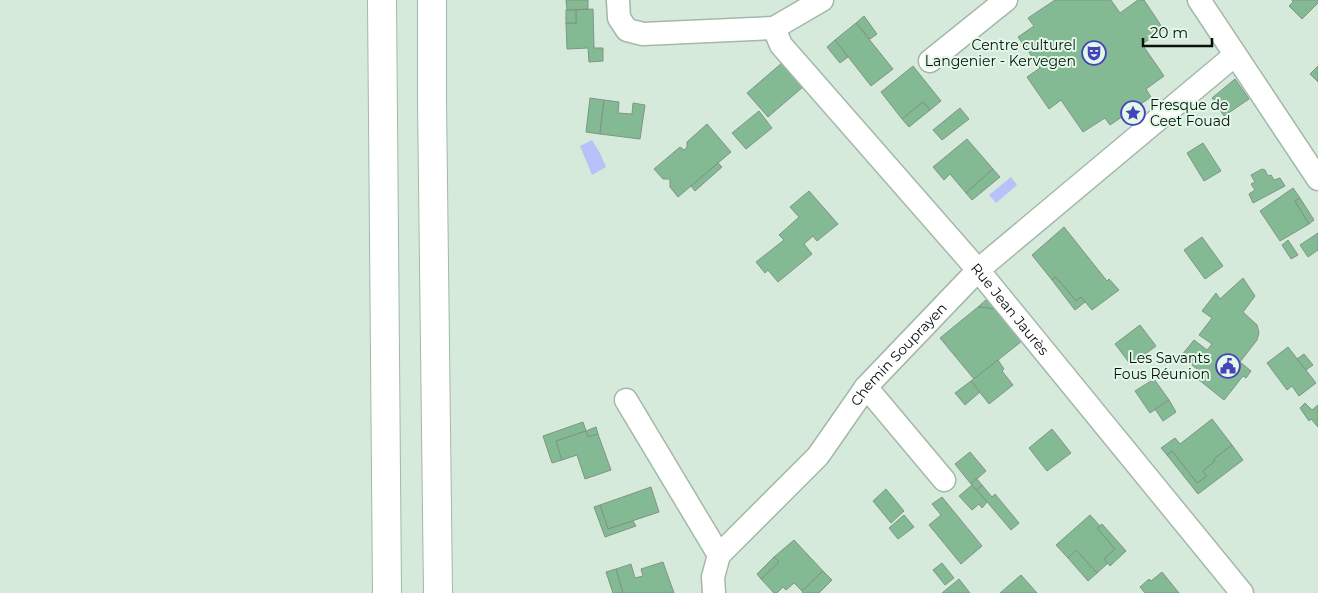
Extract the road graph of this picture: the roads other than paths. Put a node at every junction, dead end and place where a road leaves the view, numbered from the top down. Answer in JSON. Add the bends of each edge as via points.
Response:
{"nodes":[{"id":1,"x":382,"y":0,"type":"edge"},
{"id":2,"x":432,"y":0,"type":"edge"},
{"id":3,"x":618,"y":0,"type":"edge"},
{"id":4,"x":822,"y":0,"type":"edge"},
{"id":5,"x":1006,"y":0,"type":"edge"},
{"id":6,"x":1198,"y":0,"type":"edge"},
{"id":7,"x":774,"y":28,"type":"junction"},
{"id":8,"x":1236,"y":54,"type":"junction"},
{"id":9,"x":930,"y":61,"type":"dead end"},
{"id":10,"x":1318,"y":179,"type":"edge"},
{"id":11,"x":978,"y":270,"type":"junction"},
{"id":12,"x":866,"y":387,"type":"junction"},
{"id":13,"x":626,"y":400,"type":"dead end"},
{"id":14,"x":944,"y":480,"type":"dead end"},
{"id":15,"x":719,"y":555,"type":"junction"},
{"id":16,"x":387,"y":593,"type":"edge"},
{"id":17,"x":438,"y":593,"type":"edge"},
{"id":18,"x":714,"y":593,"type":"edge"},
{"id":19,"x":1242,"y":593,"type":"edge"}],
"edges":[{"from":1,"to":16,"type":"highway"},
{"from":2,"to":17,"type":"highway"},
{"from":3,"to":7,"type":"street","via":[[619,18],[627,30],[643,34]]},
{"from":4,"to":7,"type":"street"},
{"from":5,"to":9,"type":"street"},
{"from":6,"to":8,"type":"street"},
{"from":7,"to":11,"type":"street","name":"Rue Jean Jaurès","via":[[781,45]]},
{"from":8,"to":10,"type":"street"},
{"from":8,"to":11,"type":"street","name":"Chemin Souprayen"},
{"from":11,"to":12,"type":"street","name":"Chemin Souprayen"},
{"from":11,"to":19,"type":"street","name":"Rue Jean Jaurès"},
{"from":12,"to":14,"type":"street"},
{"from":12,"to":15,"type":"street","name":"Chemin Souprayen","via":[[818,456]]},
{"from":13,"to":15,"type":"street"},
{"from":15,"to":18,"type":"street","via":[[713,578]]}]}
